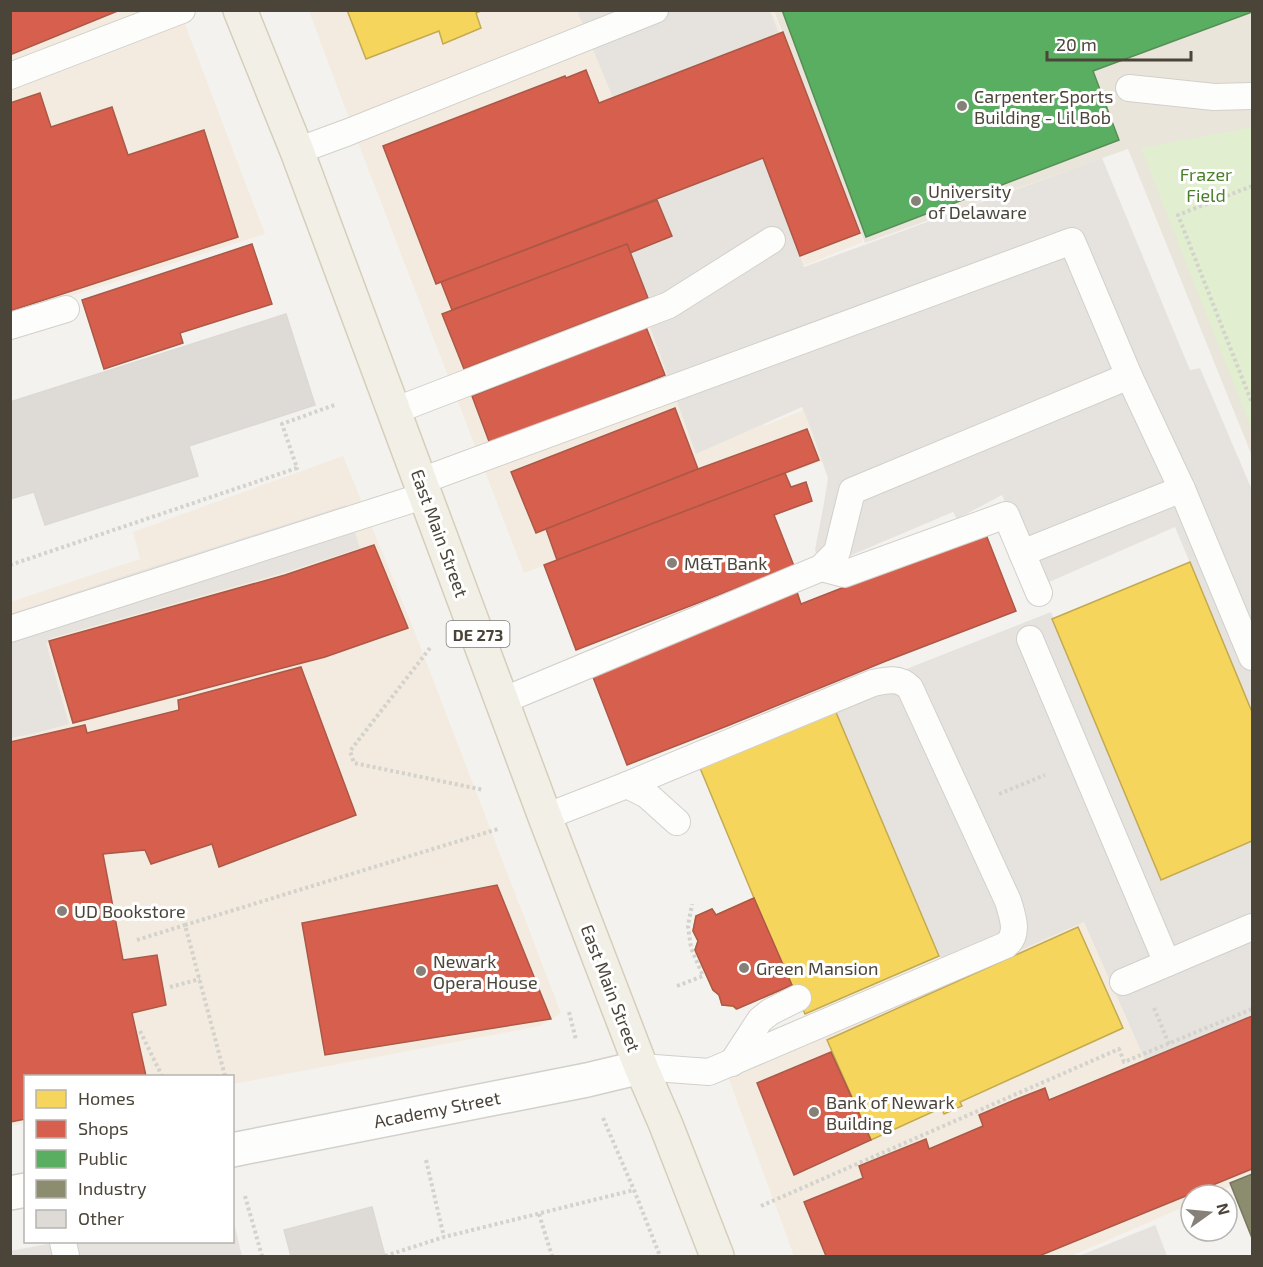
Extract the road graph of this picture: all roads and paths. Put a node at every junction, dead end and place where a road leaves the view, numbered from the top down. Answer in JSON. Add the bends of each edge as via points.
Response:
{"nodes":[{"id":1,"x":182,"y":10,"type":"edge"},
{"id":2,"x":240,"y":10,"type":"edge"},
{"id":3,"x":655,"y":10,"type":"edge"},
{"id":4,"x":10,"y":76,"type":"edge"},
{"id":5,"x":1129,"y":88,"type":"dead end"},
{"id":6,"x":1252,"y":96,"type":"edge"},
{"id":7,"x":297,"y":151,"type":"junction"},
{"id":8,"x":1252,"y":186,"type":"edge"},
{"id":9,"x":772,"y":240,"type":"dead end"},
{"id":10,"x":66,"y":309,"type":"dead end"},
{"id":11,"x":10,"y":326,"type":"edge"},
{"id":12,"x":1129,"y":376,"type":"junction"},
{"id":13,"x":337,"y":404,"type":"dead end"},
{"id":14,"x":1252,"y":404,"type":"edge"},
{"id":15,"x":394,"y":411,"type":"junction"},
{"id":16,"x":423,"y":488,"type":"junction"},
{"id":17,"x":1182,"y":489,"type":"junction"},
{"id":18,"x":1022,"y":553,"type":"junction"},
{"id":19,"x":10,"y":565,"type":"edge"},
{"id":20,"x":821,"y":568,"type":"junction"},
{"id":21,"x":1039,"y":593,"type":"dead end"},
{"id":22,"x":10,"y":629,"type":"edge"},
{"id":23,"x":1030,"y":639,"type":"dead end"},
{"id":24,"x":430,"y":648,"type":"dead end"},
{"id":25,"x":1252,"y":657,"type":"edge"},
{"id":26,"x":502,"y":701,"type":"junction"},
{"id":27,"x":1081,"y":760,"type":"junction"},
{"id":28,"x":627,"y":785,"type":"junction"},
{"id":29,"x":483,"y":790,"type":"dead end"},
{"id":30,"x":965,"y":808,"type":"junction"},
{"id":31,"x":545,"y":817,"type":"junction"},
{"id":32,"x":677,"y":822,"type":"dead end"},
{"id":33,"x":498,"y":829,"type":"dead end"},
{"id":34,"x":692,"y":904,"type":"dead end"},
{"id":35,"x":185,"y":925,"type":"junction"},
{"id":36,"x":1252,"y":927,"type":"edge"},
{"id":37,"x":137,"y":940,"type":"dead end"},
{"id":38,"x":1167,"y":963,"type":"junction"},
{"id":39,"x":200,"y":979,"type":"junction"},
{"id":40,"x":1123,"y":982,"type":"dead end"},
{"id":41,"x":677,"y":986,"type":"dead end"},
{"id":42,"x":170,"y":987,"type":"dead end"},
{"id":43,"x":798,"y":998,"type":"dead end"},
{"id":44,"x":1252,"y":1009,"type":"edge"},
{"id":45,"x":569,"y":1012,"type":"dead end"},
{"id":46,"x":140,"y":1031,"type":"dead end"},
{"id":47,"x":732,"y":1063,"type":"junction"},
{"id":48,"x":641,"y":1067,"type":"junction"},
{"id":49,"x":161,"y":1075,"type":"edge"},
{"id":50,"x":224,"y":1075,"type":"edge"},
{"id":51,"x":587,"y":1080,"type":"junction"},
{"id":52,"x":234,"y":1150,"type":"edge"},
{"id":53,"x":426,"y":1160,"type":"dead end"},
{"id":54,"x":634,"y":1190,"type":"junction"},
{"id":55,"x":245,"y":1196,"type":"dead end"},
{"id":56,"x":761,"y":1206,"type":"dead end"},
{"id":57,"x":539,"y":1214,"type":"junction"},
{"id":58,"x":444,"y":1237,"type":"junction"},
{"id":59,"x":385,"y":1256,"type":"edge"},
{"id":60,"x":262,"y":1257,"type":"edge"},
{"id":61,"x":552,"y":1257,"type":"edge"},
{"id":62,"x":660,"y":1257,"type":"edge"},
{"id":63,"x":717,"y":1257,"type":"edge"}],
"edges":[{"from":1,"to":4,"type":"lane"},
{"from":2,"to":7,"type":"main road","name":"East Main Street","number":"DE 273"},
{"from":3,"to":7,"type":"lane"},
{"from":5,"to":6,"type":"lane","via":[[1214,98]]},
{"from":7,"to":15,"type":"main road","name":"East Main Street","number":"DE 273"},
{"from":8,"to":14,"type":"path","via":[[1178,215]]},
{"from":9,"to":15,"type":"lane","via":[[669,305]]},
{"from":10,"to":11,"type":"lane"},
{"from":12,"to":16,"type":"lane","via":[[1072,241]]},
{"from":12,"to":17,"type":"lane"},
{"from":12,"to":20,"type":"lane","via":[[852,491],[837,552]]},
{"from":13,"to":19,"type":"path","via":[[282,424],[297,468]]},
{"from":15,"to":16,"type":"main road","name":"East Main Street","number":"DE 273"},
{"from":16,"to":22,"type":"lane"},
{"from":16,"to":26,"type":"main road","name":"East Main Street","number":"DE 273"},
{"from":17,"to":18,"type":"lane"},
{"from":17,"to":25,"type":"lane"},
{"from":18,"to":20,"type":"lane","via":[[1006,515],[844,574]]},
{"from":18,"to":21,"type":"lane"},
{"from":20,"to":26,"type":"lane"},
{"from":23,"to":27,"type":"lane"},
{"from":24,"to":29,"type":"path","via":[[350,751],[354,763]]},
{"from":26,"to":31,"type":"main road","name":"East Main Street","number":"DE 273"},
{"from":27,"to":30,"type":"path"},
{"from":27,"to":38,"type":"lane"},
{"from":28,"to":30,"type":"lane","via":[[873,683],[891,680],[904,682],[910,688]]},
{"from":28,"to":31,"type":"lane"},
{"from":28,"to":32,"type":"lane","via":[[647,795]]},
{"from":30,"to":47,"type":"lane","via":[[1008,901],[1012,941]]},
{"from":31,"to":48,"type":"main road","name":"East Main Street","number":"DE 273"},
{"from":33,"to":35,"type":"path"},
{"from":34,"to":41,"type":"path","via":[[688,926],[691,948],[703,976]]},
{"from":35,"to":37,"type":"path"},
{"from":35,"to":39,"type":"path"},
{"from":36,"to":38,"type":"lane"},
{"from":38,"to":40,"type":"lane"},
{"from":39,"to":42,"type":"path"},
{"from":39,"to":50,"type":"path"},
{"from":43,"to":47,"type":"lane","via":[[760,1020]]},
{"from":44,"to":56,"type":"path","via":[[1124,1062],[1119,1049]]},
{"from":45,"to":51,"type":"path"},
{"from":46,"to":49,"type":"path"},
{"from":47,"to":48,"type":"lane","via":[[709,1072]]},
{"from":48,"to":51,"type":"street","name":"Academy Street"},
{"from":48,"to":63,"type":"main road","name":"East Main Street","number":"DE 273"},
{"from":51,"to":52,"type":"street","name":"Academy Street"},
{"from":51,"to":54,"type":"path"},
{"from":53,"to":58,"type":"path"},
{"from":54,"to":57,"type":"path"},
{"from":54,"to":62,"type":"path"},
{"from":55,"to":60,"type":"path"},
{"from":57,"to":58,"type":"path"},
{"from":57,"to":61,"type":"path"},
{"from":58,"to":59,"type":"path"}]}
